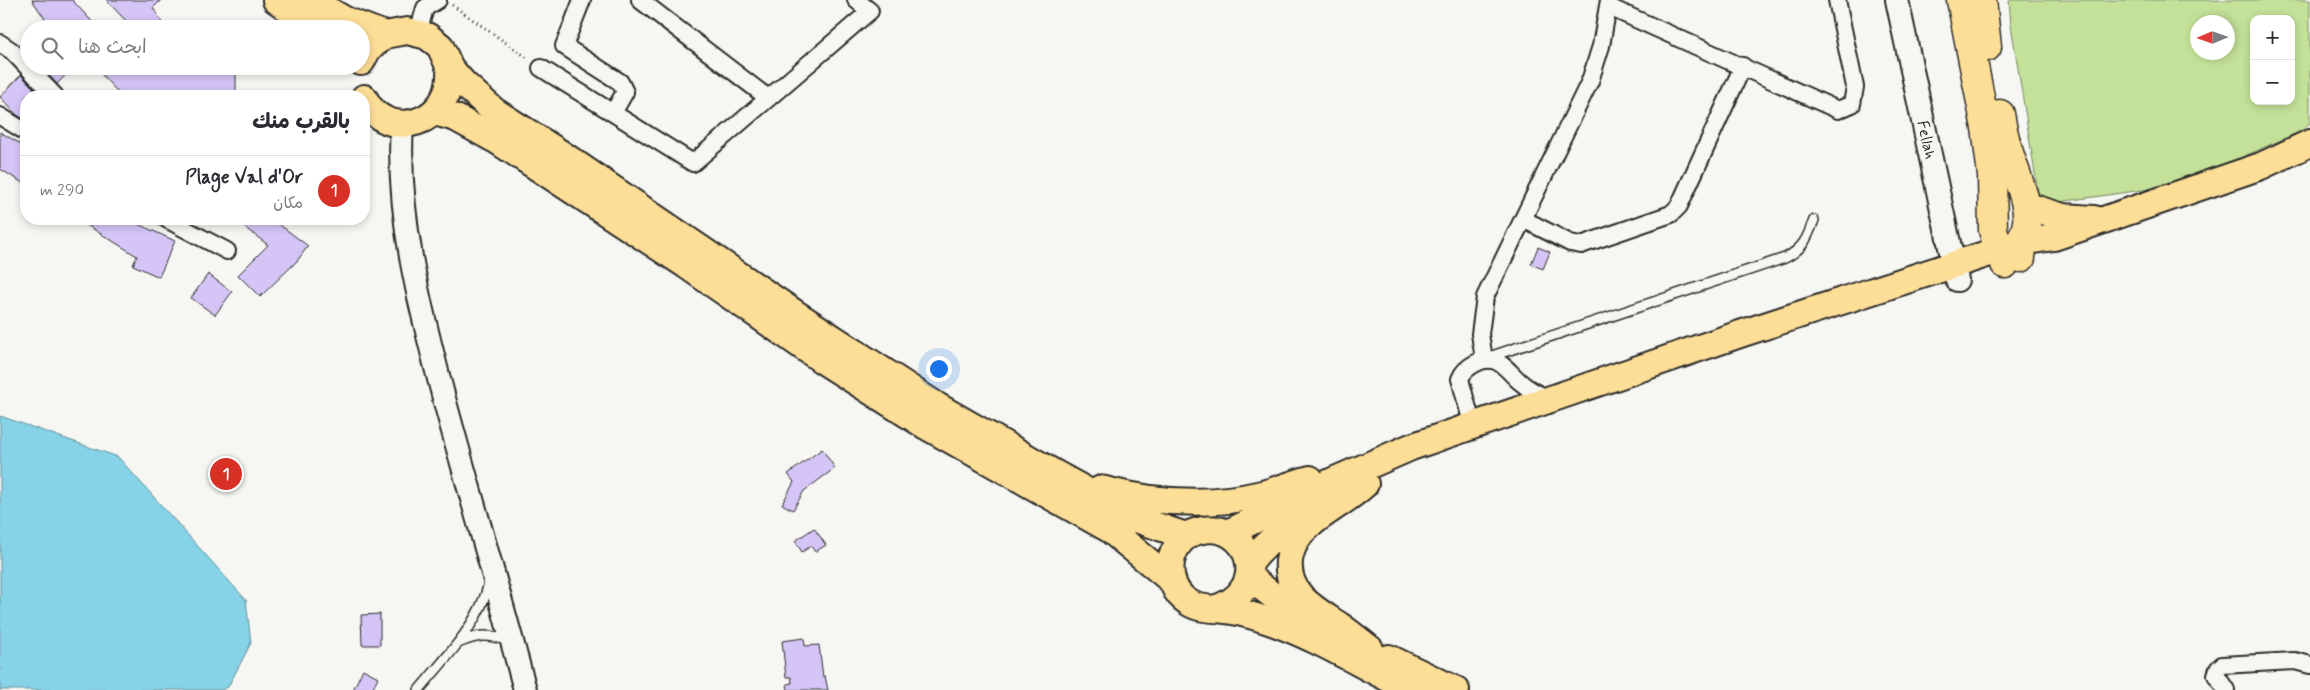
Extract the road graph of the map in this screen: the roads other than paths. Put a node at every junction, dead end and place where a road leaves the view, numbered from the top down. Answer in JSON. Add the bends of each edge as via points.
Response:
{"nodes":[{"id":1,"x":276,"y":0,"type":"edge"},
{"id":2,"x":310,"y":0,"type":"edge"},
{"id":3,"x":582,"y":0,"type":"edge"},
{"id":4,"x":640,"y":0,"type":"edge"},
{"id":5,"x":856,"y":0,"type":"edge"},
{"id":6,"x":1837,"y":0,"type":"edge"},
{"id":7,"x":1897,"y":0,"type":"edge"},
{"id":8,"x":1961,"y":0,"type":"edge"},
{"id":9,"x":1982,"y":0,"type":"edge"},
{"id":10,"x":428,"y":3,"type":"edge"},
{"id":11,"x":1609,"y":4,"type":"edge"},
{"id":12,"x":305,"y":20,"type":"edge"},
{"id":13,"x":345,"y":20,"type":"edge"},
{"id":14,"x":370,"y":29,"type":"edge"},
{"id":15,"x":418,"y":33,"type":"junction"},
{"id":16,"x":385,"y":35,"type":"junction"},
{"id":17,"x":0,"y":43,"type":"edge"},
{"id":18,"x":370,"y":46,"type":"edge"},
{"id":19,"x":20,"y":59,"type":"edge"},
{"id":20,"x":1743,"y":66,"type":"junction"},
{"id":21,"x":450,"y":68,"type":"junction"},
{"id":22,"x":541,"y":68,"type":"road end"},
{"id":23,"x":35,"y":75,"type":"edge"},
{"id":24,"x":359,"y":75,"type":"edge"},
{"id":25,"x":49,"y":90,"type":"edge"},
{"id":26,"x":361,"y":90,"type":"edge"},
{"id":27,"x":768,"y":98,"type":"junction"},
{"id":28,"x":370,"y":104,"type":"edge"},
{"id":29,"x":435,"y":112,"type":"junction"},
{"id":30,"x":613,"y":113,"type":"junction"},
{"id":31,"x":0,"y":116,"type":"edge"},
{"id":32,"x":402,"y":123,"type":"junction"},
{"id":33,"x":20,"y":128,"type":"edge"},
{"id":34,"x":2310,"y":143,"type":"edge"},
{"id":35,"x":2028,"y":206,"type":"junction"},
{"id":36,"x":2120,"y":215,"type":"junction"},
{"id":37,"x":1523,"y":219,"type":"junction"},
{"id":38,"x":1814,"y":220,"type":"dead end"},
{"id":39,"x":177,"y":225,"type":"edge"},
{"id":40,"x":227,"y":251,"type":"dead end"},
{"id":41,"x":2007,"y":254,"type":"junction"},
{"id":42,"x":1955,"y":272,"type":"junction"},
{"id":43,"x":1484,"y":359,"type":"junction"},
{"id":44,"x":1550,"y":399,"type":"junction"},
{"id":45,"x":1473,"y":427,"type":"junction"},
{"id":46,"x":1054,"y":473,"type":"junction"},
{"id":47,"x":1360,"y":477,"type":"junction"},
{"id":48,"x":1228,"y":533,"type":"junction"},
{"id":49,"x":1186,"y":536,"type":"junction"},
{"id":50,"x":492,"y":570,"type":"junction"},
{"id":51,"x":1249,"y":571,"type":"junction"},
{"id":52,"x":1171,"y":580,"type":"junction"},
{"id":53,"x":1214,"y":609,"type":"junction"},
{"id":54,"x":513,"y":641,"type":"junction"},
{"id":55,"x":458,"y":643,"type":"junction"},
{"id":56,"x":1370,"y":649,"type":"junction"},
{"id":57,"x":2310,"y":665,"type":"edge"},
{"id":58,"x":419,"y":690,"type":"edge"},
{"id":59,"x":526,"y":690,"type":"edge"},
{"id":60,"x":1412,"y":690,"type":"edge"},
{"id":61,"x":1456,"y":690,"type":"edge"},
{"id":62,"x":2226,"y":690,"type":"edge"}],
"edges":[{"from":1,"to":12,"type":"main road"},
{"from":2,"to":13,"type":"main road"},
{"from":3,"to":30,"type":"street","via":[[564,46],[620,82],[625,92]]},
{"from":4,"to":27,"type":"street"},
{"from":5,"to":27,"type":"street","via":[[870,11]]},
{"from":6,"to":20,"type":"street","via":[[1855,87],[1852,104],[1838,110]]},
{"from":7,"to":42,"type":"main road","name":"Fellah"},
{"from":8,"to":41,"type":"highway","via":[[1986,128],[1995,239]]},
{"from":9,"to":35,"type":"highway","via":[[2000,118]]},
{"from":10,"to":15,"type":"street"},
{"from":11,"to":20,"type":"street"},
{"from":11,"to":37,"type":"street","via":[[1590,80]]},
{"from":14,"to":16,"type":"main road"},
{"from":15,"to":16,"type":"main road","via":[[400,31]]},
{"from":15,"to":21,"type":"main road","via":[[440,46]]},
{"from":16,"to":18,"type":"main road"},
{"from":17,"to":19,"type":"street"},
{"from":20,"to":37,"type":"street","via":[[1679,206],[1671,214],[1581,246]]},
{"from":21,"to":29,"type":"main road","via":[[449,92]]},
{"from":21,"to":46,"type":"main road","via":[[475,96],[494,111],[799,316],[937,406]]},
{"from":22,"to":30,"type":"street"},
{"from":23,"to":25,"type":"street"},
{"from":24,"to":26,"type":"main road"},
{"from":27,"to":30,"type":"street","via":[[693,163]]},
{"from":28,"to":32,"type":"main road","via":[[381,116]]},
{"from":29,"to":32,"type":"main road","via":[[420,121]]},
{"from":29,"to":52,"type":"main road","via":[[456,118],[496,140],[686,265],[822,360],[926,426],[1109,530]]},
{"from":31,"to":33,"type":"street"},
{"from":32,"to":50,"type":"main road","via":[[400,150],[405,222],[422,319]]},
{"from":34,"to":36,"type":"main road","via":[[2262,166]]},
{"from":35,"to":36,"type":"main road","via":[[2045,213],[2082,219]]},
{"from":35,"to":41,"type":"highway","via":[[2027,225]]},
{"from":36,"to":41,"type":"main road"},
{"from":37,"to":43,"type":"street","via":[[1482,309],[1480,334]]},
{"from":38,"to":43,"type":"lane","via":[[1806,241],[1798,251],[1785,258]]},
{"from":39,"to":40,"type":"street"},
{"from":41,"to":42,"type":"main road"},
{"from":42,"to":44,"type":"main road"},
{"from":42,"to":47,"type":"main road","via":[[1449,450]]},
{"from":43,"to":44,"type":"street","via":[[1498,361],[1528,388]]},
{"from":43,"to":45,"type":"street","via":[[1467,368],[1460,380]]},
{"from":44,"to":45,"type":"main road"},
{"from":45,"to":47,"type":"main road","via":[[1411,447]]},
{"from":46,"to":47,"type":"main road","via":[[1118,493],[1190,502],[1262,494],[1310,479]]},
{"from":46,"to":49,"type":"main road","via":[[1139,520]]},
{"from":47,"to":48,"type":"main road"},
{"from":47,"to":51,"type":"main road","via":[[1292,523],[1259,550]]},
{"from":47,"to":56,"type":"main road","via":[[1302,532],[1289,556],[1288,569],[1294,588],[1306,604]]},
{"from":48,"to":49,"type":"main road","via":[[1206,529]]},
{"from":48,"to":51,"type":"main road","via":[[1242,546]]},
{"from":49,"to":52,"type":"main road","via":[[1170,561]]},
{"from":50,"to":54,"type":"main road"},
{"from":50,"to":55,"type":"lane","via":[[486,595]]},
{"from":51,"to":53,"type":"main road","via":[[1244,589],[1236,599]]},
{"from":51,"to":56,"type":"main road","via":[[1292,608]]},
{"from":52,"to":53,"type":"main road","via":[[1180,596],[1188,602]]},
{"from":53,"to":60,"type":"main road","via":[[1270,621]]},
{"from":54,"to":55,"type":"lane","via":[[479,635]]},
{"from":54,"to":59,"type":"main road"},
{"from":55,"to":58,"type":"lane"},
{"from":56,"to":61,"type":"main road"},
{"from":57,"to":62,"type":"street","via":[[2294,661],[2222,664],[2216,675]]}]}
